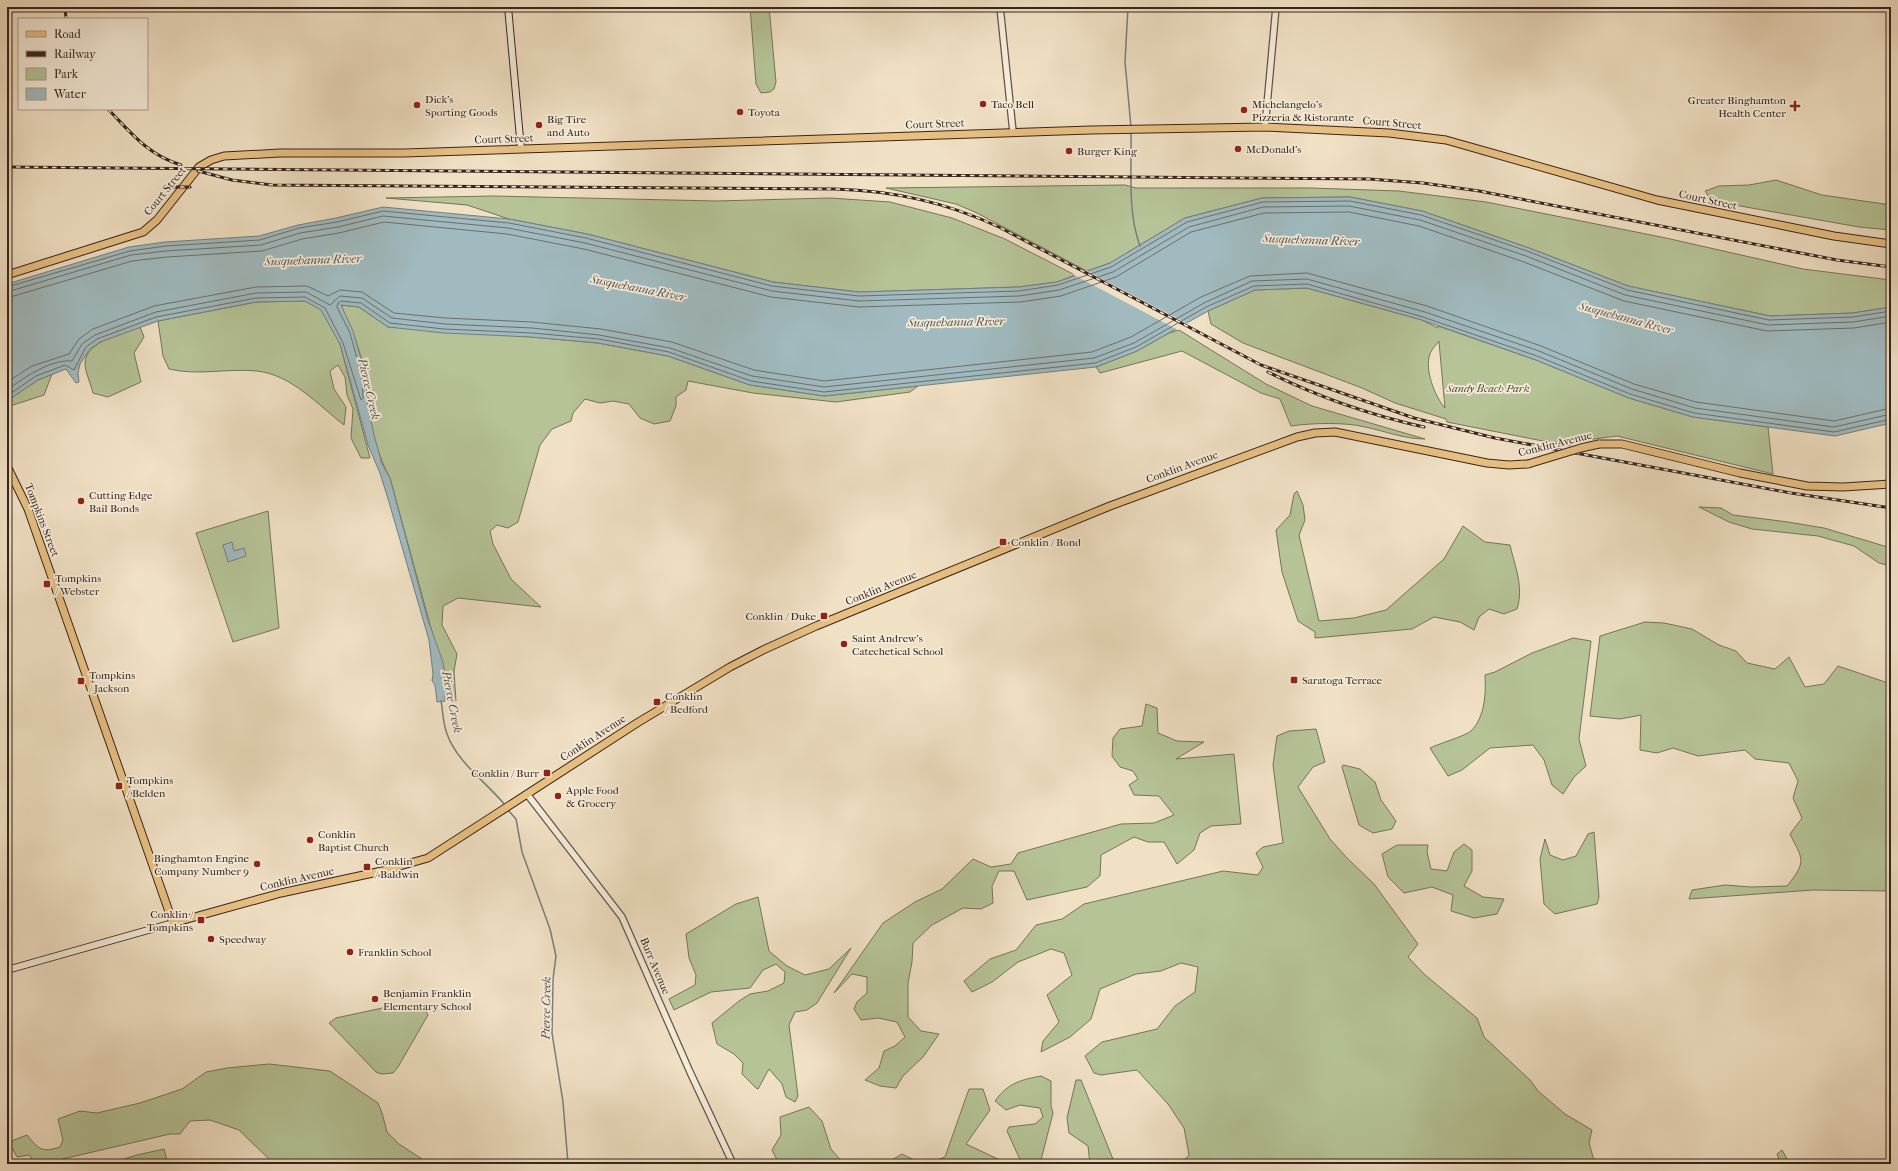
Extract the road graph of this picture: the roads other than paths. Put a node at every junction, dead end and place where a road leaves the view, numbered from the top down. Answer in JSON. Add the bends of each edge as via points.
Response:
{"nodes":[{"id":1,"x":508,"y":7,"type":"edge"},
{"id":2,"x":1000,"y":7,"type":"edge"},
{"id":3,"x":1276,"y":7,"type":"edge"},
{"id":4,"x":1265,"y":127,"type":"junction"},
{"id":5,"x":1013,"y":132,"type":"junction"},
{"id":6,"x":520,"y":149,"type":"junction"},
{"id":7,"x":1891,"y":244,"type":"edge"},
{"id":8,"x":7,"y":275,"type":"edge"},
{"id":9,"x":7,"y":466,"type":"edge"},
{"id":10,"x":1891,"y":484,"type":"edge"},
{"id":11,"x":527,"y":794,"type":"junction"},
{"id":12,"x":173,"y":923,"type":"junction"},
{"id":13,"x":7,"y":970,"type":"edge"},
{"id":14,"x":733,"y":1164,"type":"edge"}],
"edges":[{"from":1,"to":6,"type":"main road"},
{"from":2,"to":5,"type":"street"},
{"from":3,"to":4,"type":"street"},
{"from":4,"to":5,"type":"main road","name":"Court Street"},
{"from":4,"to":7,"type":"main road","name":"Court Street","via":[[1390,133],[1446,140],[1657,200],[1834,236]]},
{"from":5,"to":6,"type":"main road","name":"Court Street"},
{"from":6,"to":8,"type":"main road","name":"Court Street","via":[[404,153],[280,153],[219,157],[199,168],[157,220],[143,232]]},
{"from":9,"to":12,"type":"main road","name":"Tompkins Street","via":[[28,509]]},
{"from":10,"to":11,"type":"main road","name":"Conklin Avenue","bridge":true,"via":[[1807,486],[1740,473],[1622,444],[1600,444],[1528,464],[1509,465],[1487,463],[1335,432],[1297,437],[1110,506],[773,645],[701,683]]},
{"from":11,"to":12,"type":"main road","name":"Conklin Avenue","via":[[419,862],[281,892]]},
{"from":11,"to":14,"type":"street","name":"Burr Avenue","via":[[622,917]]},
{"from":12,"to":13,"type":"main road","name":"Conklin Avenue"}]}
